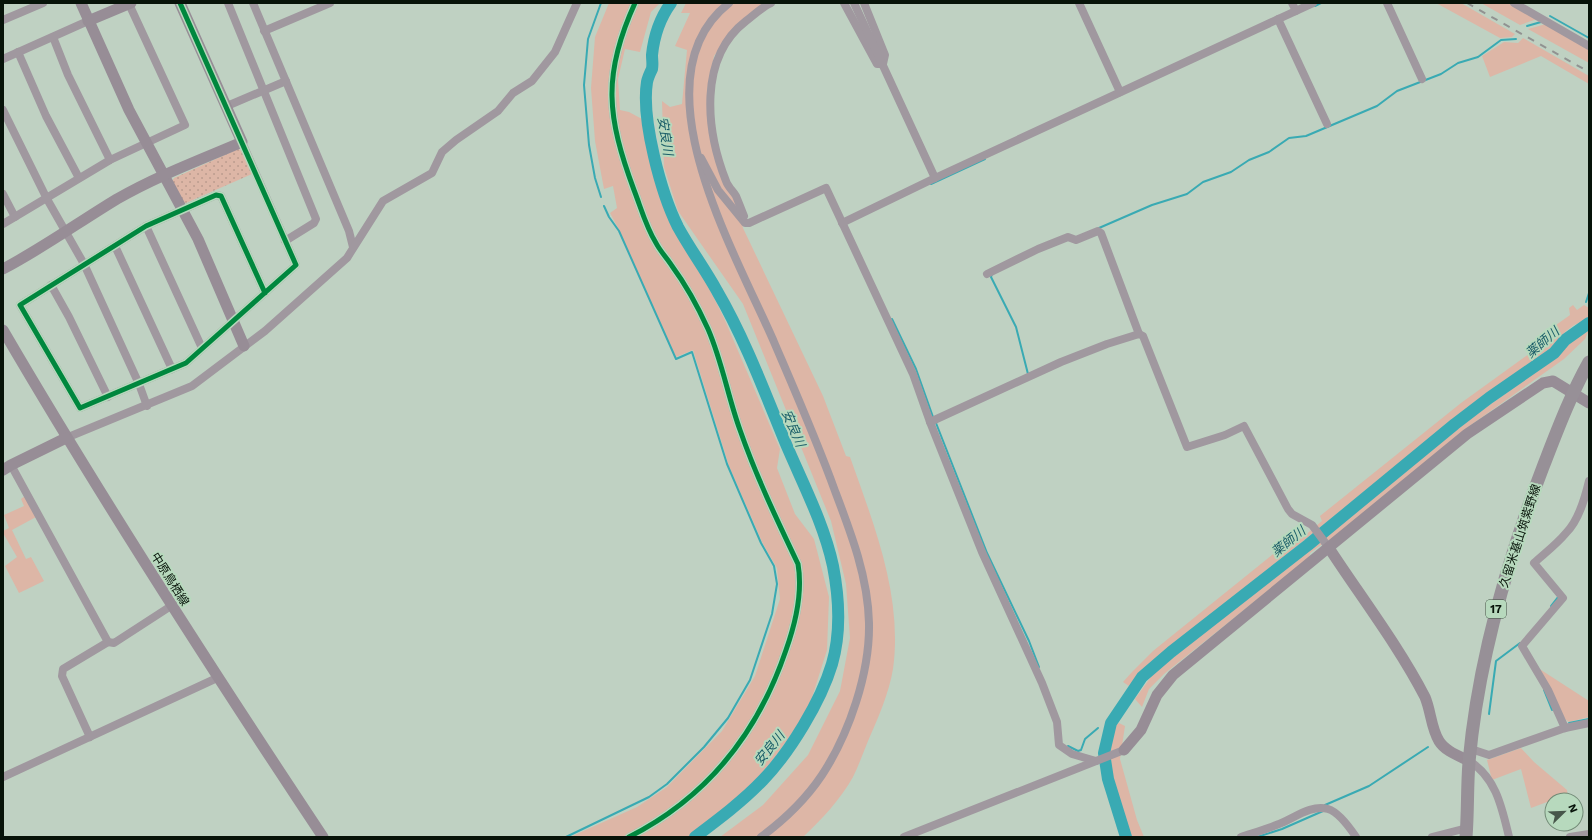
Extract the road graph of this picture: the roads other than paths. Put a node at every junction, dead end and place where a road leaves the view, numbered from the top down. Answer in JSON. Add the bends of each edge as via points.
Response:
{"nodes":[{"id":1,"x":43,"y":3,"type":"edge"},
{"id":2,"x":81,"y":3,"type":"edge"},
{"id":3,"x":130,"y":3,"type":"edge"},
{"id":4,"x":180,"y":3,"type":"edge"},
{"id":5,"x":228,"y":3,"type":"edge"},
{"id":6,"x":253,"y":3,"type":"edge"},
{"id":7,"x":330,"y":3,"type":"edge"},
{"id":8,"x":578,"y":3,"type":"edge"},
{"id":9,"x":635,"y":3,"type":"edge"},
{"id":10,"x":729,"y":3,"type":"edge"},
{"id":11,"x":771,"y":3,"type":"edge"},
{"id":12,"x":844,"y":3,"type":"edge"},
{"id":13,"x":854,"y":3,"type":"edge"},
{"id":14,"x":864,"y":3,"type":"edge"},
{"id":15,"x":1079,"y":3,"type":"edge"},
{"id":16,"x":1313,"y":3,"type":"edge"},
{"id":17,"x":1387,"y":3,"type":"edge"},
{"id":18,"x":1514,"y":3,"type":"edge"},
{"id":19,"x":1294,"y":7,"type":"edge"},
{"id":20,"x":1278,"y":19,"type":"junction"},
{"id":21,"x":3,"y":20,"type":"edge"},
{"id":22,"x":88,"y":21,"type":"junction"},
{"id":23,"x":264,"y":31,"type":"junction"},
{"id":24,"x":52,"y":37,"type":"junction"},
{"id":25,"x":1589,"y":46,"type":"edge"},
{"id":26,"x":18,"y":52,"type":"junction"},
{"id":27,"x":3,"y":59,"type":"edge"},
{"id":28,"x":883,"y":64,"type":"junction"},
{"id":29,"x":1422,"y":79,"type":"dead end"},
{"id":30,"x":286,"y":81,"type":"junction"},
{"id":31,"x":264,"y":90,"type":"junction"},
{"id":32,"x":1120,"y":92,"type":"junction"},
{"id":33,"x":227,"y":106,"type":"junction"},
{"id":34,"x":4,"y":113,"type":"edge"},
{"id":35,"x":1327,"y":124,"type":"dead end"},
{"id":36,"x":146,"y":142,"type":"junction"},
{"id":37,"x":242,"y":142,"type":"junction"},
{"id":38,"x":695,"y":148,"type":"junction"},
{"id":39,"x":110,"y":160,"type":"junction"},
{"id":40,"x":163,"y":175,"type":"junction"},
{"id":41,"x":79,"y":178,"type":"junction"},
{"id":42,"x":935,"y":178,"type":"junction"},
{"id":43,"x":3,"y":194,"type":"edge"},
{"id":44,"x":47,"y":198,"type":"junction"},
{"id":45,"x":182,"y":209,"type":"junction"},
{"id":46,"x":15,"y":217,"type":"junction"},
{"id":47,"x":749,"y":223,"type":"junction"},
{"id":48,"x":842,"y":223,"type":"junction"},
{"id":49,"x":3,"y":224,"type":"edge"},
{"id":50,"x":146,"y":226,"type":"junction"},
{"id":51,"x":66,"y":233,"type":"junction"},
{"id":52,"x":285,"y":240,"type":"junction"},
{"id":53,"x":115,"y":246,"type":"junction"},
{"id":54,"x":353,"y":247,"type":"junction"},
{"id":55,"x":84,"y":264,"type":"junction"},
{"id":56,"x":3,"y":269,"type":"edge"},
{"id":57,"x":987,"y":274,"type":"dead end"},
{"id":58,"x":51,"y":285,"type":"junction"},
{"id":59,"x":265,"y":293,"type":"junction"},
{"id":60,"x":234,"y":322,"type":"junction"},
{"id":61,"x":3,"y":330,"type":"edge"},
{"id":62,"x":1139,"y":334,"type":"junction"},
{"id":63,"x":244,"y":346,"type":"junction"},
{"id":64,"x":202,"y":348,"type":"junction"},
{"id":65,"x":1589,"y":362,"type":"edge"},
{"id":66,"x":172,"y":370,"type":"junction"},
{"id":67,"x":139,"y":384,"type":"junction"},
{"id":68,"x":1572,"y":392,"type":"junction"},
{"id":69,"x":108,"y":397,"type":"junction"},
{"id":70,"x":1589,"y":403,"type":"edge"},
{"id":71,"x":147,"y":406,"type":"junction"},
{"id":72,"x":934,"y":421,"type":"junction"},
{"id":73,"x":66,"y":438,"type":"junction"},
{"id":74,"x":7,"y":468,"type":"edge"},
{"id":75,"x":1589,"y":481,"type":"edge"},
{"id":76,"x":1329,"y":548,"type":"junction"},
{"id":77,"x":172,"y":606,"type":"junction"},
{"id":78,"x":108,"y":642,"type":"junction"},
{"id":79,"x":217,"y":678,"type":"junction"},
{"id":80,"x":1589,"y":723,"type":"edge"},
{"id":81,"x":1565,"y":728,"type":"junction"},
{"id":82,"x":90,"y":737,"type":"junction"},
{"id":83,"x":1124,"y":750,"type":"joint"},
{"id":84,"x":1470,"y":755,"type":"junction"},
{"id":85,"x":1098,"y":760,"type":"junction"},
{"id":86,"x":3,"y":778,"type":"edge"},
{"id":87,"x":1466,"y":833,"type":"edge"},
{"id":88,"x":1589,"y":834,"type":"edge"},
{"id":89,"x":323,"y":837,"type":"edge"},
{"id":90,"x":629,"y":837,"type":"edge"},
{"id":91,"x":761,"y":837,"type":"edge"},
{"id":92,"x":904,"y":837,"type":"edge"},
{"id":93,"x":1241,"y":837,"type":"edge"},
{"id":94,"x":1356,"y":837,"type":"edge"},
{"id":95,"x":1432,"y":837,"type":"edge"},
{"id":96,"x":1509,"y":837,"type":"edge"},
{"id":97,"x":1570,"y":837,"type":"edge"}],
"edges":[{"from":1,"to":21,"type":"street"},
{"from":2,"to":22,"type":"street"},
{"from":3,"to":22,"type":"street"},
{"from":3,"to":36,"type":"street","via":[[185,125]]},
{"from":4,"to":33,"type":"street"},
{"from":5,"to":31,"type":"street"},
{"from":6,"to":23,"type":"street"},
{"from":7,"to":23,"type":"street"},
{"from":8,"to":54,"type":"street","via":[[555,52],[532,81],[512,93],[498,110],[442,152],[432,173],[383,201],[358,243]]},
{"from":9,"to":90,"type":"street","via":[[615,54],[611,96],[614,124],[628,173],[648,229],[687,288],[708,330],[753,467],[798,564],[800,576],[799,601],[792,635],[778,675],[747,733],[723,765],[673,811]]},
{"from":10,"to":38,"type":"street","via":[[712,21],[701,38],[694,59],[689,98]]},
{"from":11,"to":47,"type":"street","via":[[736,28],[718,56],[712,75],[710,111],[716,148],[726,180]]},
{"from":12,"to":28,"type":"street","via":[[873,59],[877,64]]},
{"from":13,"to":28,"type":"street"},
{"from":14,"to":28,"type":"street","via":[[885,55]]},
{"from":15,"to":32,"type":"street"},
{"from":16,"to":19,"type":"street"},
{"from":17,"to":29,"type":"street"},
{"from":18,"to":25,"type":"street"},
{"from":19,"to":20,"type":"street"},
{"from":20,"to":32,"type":"street"},
{"from":20,"to":35,"type":"street"},
{"from":22,"to":24,"type":"street"},
{"from":22,"to":36,"type":"street"},
{"from":23,"to":30,"type":"street"},
{"from":24,"to":26,"type":"street"},
{"from":24,"to":39,"type":"street"},
{"from":26,"to":27,"type":"street"},
{"from":26,"to":41,"type":"street","via":[[46,116]]},
{"from":28,"to":42,"type":"street"},
{"from":30,"to":31,"type":"street"},
{"from":30,"to":54,"type":"street","via":[[349,231]]},
{"from":31,"to":33,"type":"street"},
{"from":31,"to":52,"type":"street","via":[[316,219],[314,223]]},
{"from":32,"to":42,"type":"street"},
{"from":33,"to":37,"type":"street"},
{"from":34,"to":44,"type":"street"},
{"from":36,"to":39,"type":"street"},
{"from":36,"to":40,"type":"street"},
{"from":37,"to":40,"type":"street"},
{"from":37,"to":52,"type":"street"},
{"from":38,"to":47,"type":"street","via":[[718,190],[745,223]]},
{"from":38,"to":91,"type":"street","via":[[702,176],[733,255],[795,391],[844,515],[862,572],[869,622],[869,648],[859,692],[830,760],[822,775],[798,804]]},
{"from":39,"to":41,"type":"street"},
{"from":40,"to":45,"type":"street"},
{"from":40,"to":51,"type":"street","via":[[117,199]]},
{"from":41,"to":44,"type":"street"},
{"from":42,"to":48,"type":"street"},
{"from":43,"to":46,"type":"street"},
{"from":44,"to":46,"type":"street"},
{"from":44,"to":51,"type":"street"},
{"from":45,"to":50,"type":"street"},
{"from":45,"to":59,"type":"street","via":[[216,195],[221,196]]},
{"from":45,"to":60,"type":"street"},
{"from":46,"to":49,"type":"street"},
{"from":47,"to":48,"type":"street","via":[[826,188]]},
{"from":48,"to":72,"type":"street"},
{"from":50,"to":53,"type":"street"},
{"from":50,"to":64,"type":"street"},
{"from":51,"to":55,"type":"street"},
{"from":51,"to":56,"type":"street"},
{"from":52,"to":59,"type":"street","via":[[296,265]]},
{"from":53,"to":55,"type":"street"},
{"from":53,"to":66,"type":"street"},
{"from":54,"to":63,"type":"street","via":[[347,258],[311,291]]},
{"from":55,"to":58,"type":"street"},
{"from":55,"to":67,"type":"street"},
{"from":57,"to":62,"type":"street","via":[[1038,249],[1098,231],[1101,233]]},
{"from":58,"to":69,"type":"street"},
{"from":58,"to":69,"type":"street","via":[[20,305],[80,408]]},
{"from":59,"to":60,"type":"street"},
{"from":60,"to":63,"type":"street"},
{"from":60,"to":64,"type":"street"},
{"from":61,"to":73,"type":"street","name":"中原鳥栖線"},
{"from":62,"to":72,"type":"street","via":[[1061,362]]},
{"from":62,"to":76,"type":"street","via":[[1143,336],[1187,447],[1244,426],[1288,509],[1312,525]]},
{"from":63,"to":71,"type":"street","via":[[192,386]]},
{"from":64,"to":66,"type":"street","via":[[186,363]]},
{"from":65,"to":68,"type":"main road","name":"久留米基山筑紫野線","number":"17"},
{"from":66,"to":67,"type":"street"},
{"from":67,"to":69,"type":"street"},
{"from":67,"to":71,"type":"street"},
{"from":68,"to":70,"type":"street"},
{"from":68,"to":76,"type":"street","via":[[1553,381],[1548,381],[1522,396],[1467,434]]},
{"from":68,"to":84,"type":"main road","name":"久留米基山筑紫野線","number":"17","via":[[1521,524],[1495,611]]},
{"from":71,"to":73,"type":"street"},
{"from":72,"to":85,"type":"street","via":[[982,552],[1042,683],[1057,722],[1059,745],[1072,754]]},
{"from":73,"to":74,"type":"street"},
{"from":73,"to":77,"type":"street","name":"中原鳥栖線"},
{"from":74,"to":78,"type":"street"},
{"from":75,"to":81,"type":"street","via":[[1585,497],[1570,529],[1534,563],[1563,598],[1522,646],[1548,690]]},
{"from":76,"to":83,"type":"street","via":[[1174,675],[1158,695],[1141,730]]},
{"from":76,"to":84,"type":"street","via":[[1425,699],[1439,741],[1448,750]]},
{"from":77,"to":78,"type":"street","via":[[114,643]]},
{"from":77,"to":79,"type":"street","name":"中原鳥栖線"},
{"from":78,"to":82,"type":"street","via":[[63,669],[62,676]]},
{"from":79,"to":82,"type":"street"},
{"from":79,"to":89,"type":"street","name":"中原鳥栖線"},
{"from":80,"to":81,"type":"street"},
{"from":81,"to":84,"type":"street","via":[[1489,755]]},
{"from":82,"to":86,"type":"street"},
{"from":83,"to":85,"type":"street"},
{"from":84,"to":87,"type":"main road","name":"久留米基山筑紫野線","number":"17"},
{"from":84,"to":96,"type":"street","via":[[1486,774],[1501,804]]},
{"from":85,"to":92,"type":"street"},
{"from":87,"to":95,"type":"street"},
{"from":88,"to":97,"type":"street"},
{"from":93,"to":94,"type":"street","via":[[1322,808],[1331,810]]}]}
